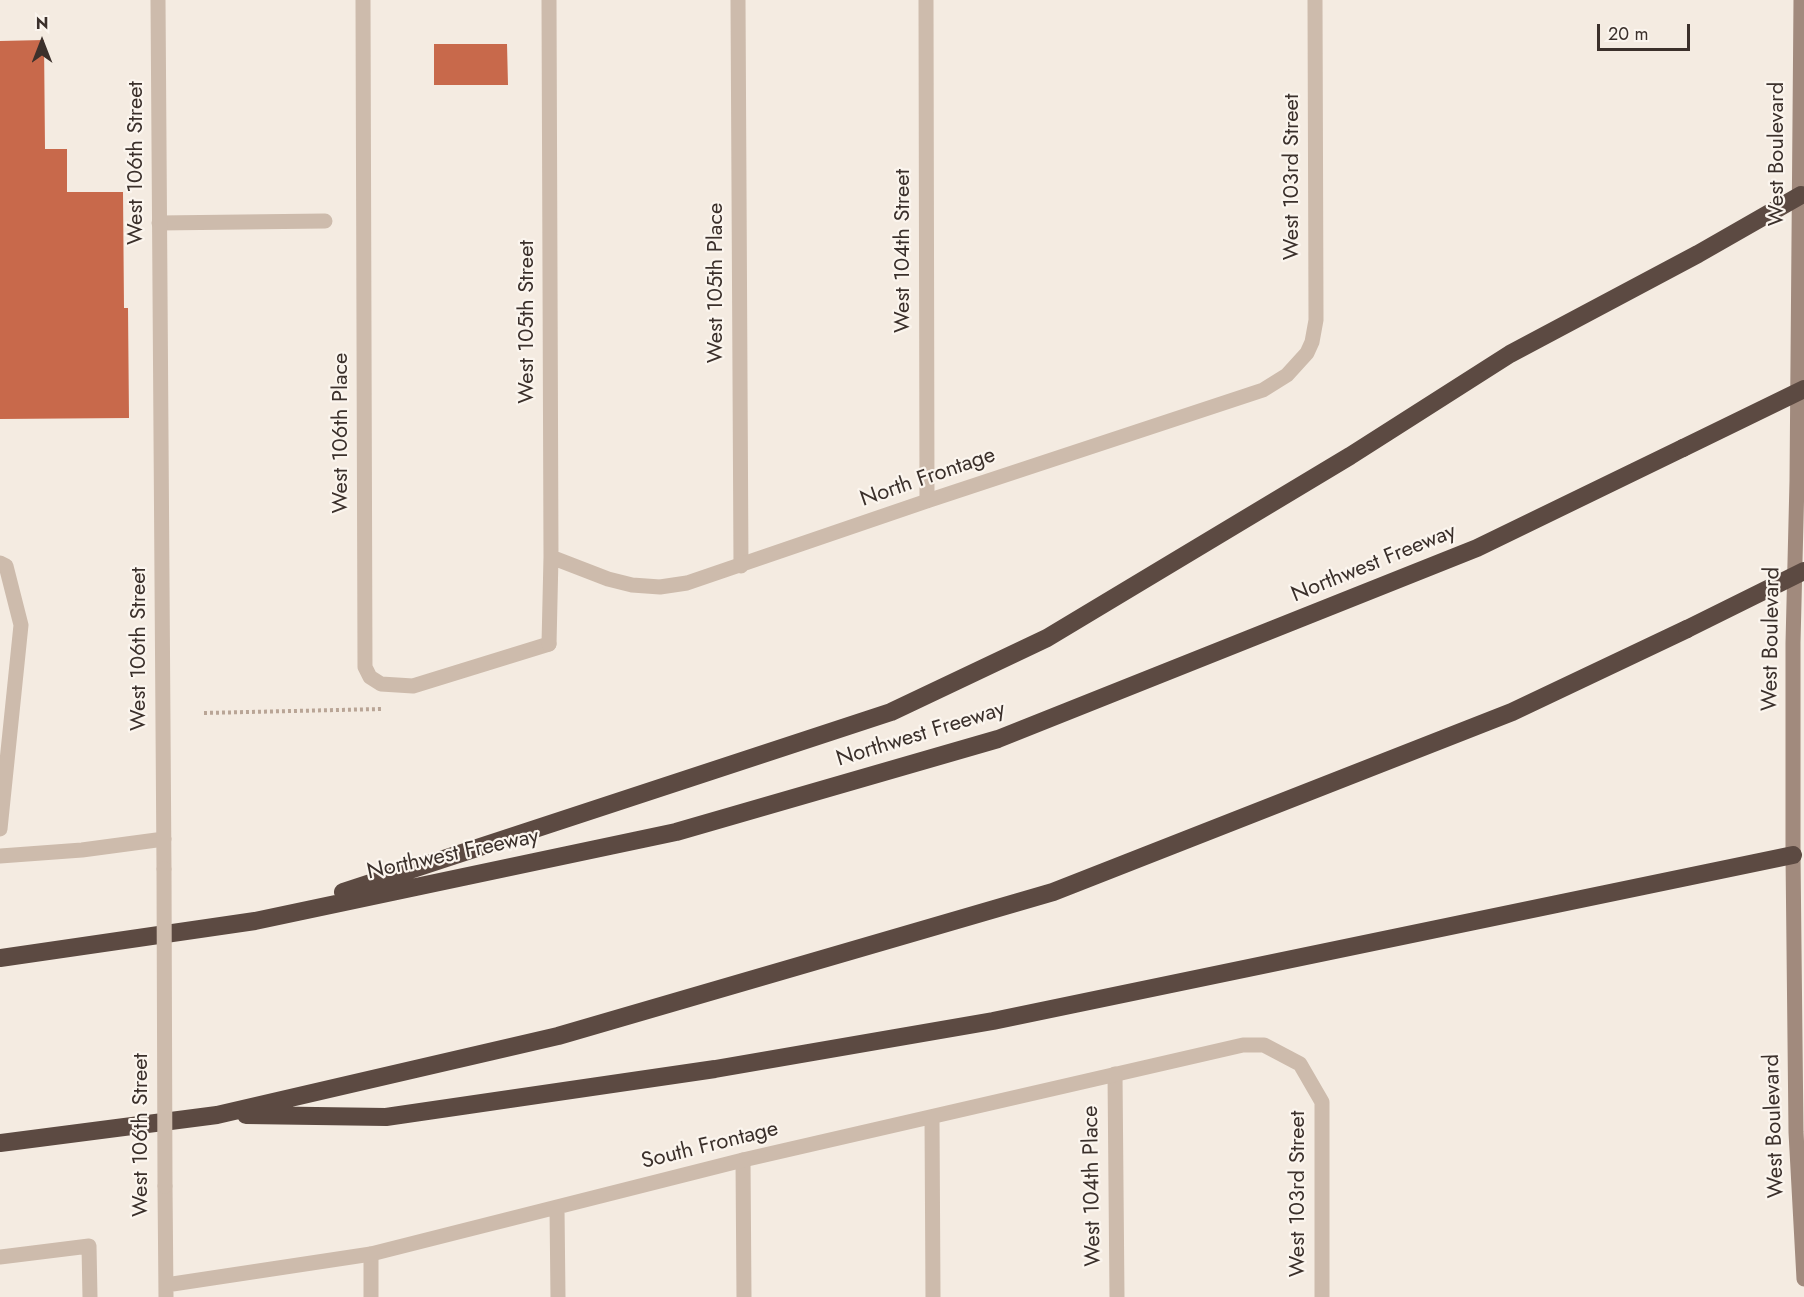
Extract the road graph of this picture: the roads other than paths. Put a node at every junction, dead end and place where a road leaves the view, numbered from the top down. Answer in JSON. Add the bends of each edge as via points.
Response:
{"nodes":[{"id":1,"x":158,"y":0,"type":"edge"},
{"id":2,"x":363,"y":0,"type":"edge"},
{"id":3,"x":549,"y":0,"type":"edge"},
{"id":4,"x":738,"y":0,"type":"edge"},
{"id":5,"x":926,"y":0,"type":"edge"},
{"id":6,"x":1315,"y":0,"type":"edge"},
{"id":7,"x":1801,"y":0,"type":"edge"},
{"id":8,"x":1801,"y":195,"type":"junction"},
{"id":9,"x":325,"y":221,"type":"dead end"},
{"id":10,"x":159,"y":223,"type":"junction"},
{"id":11,"x":1306,"y":353,"type":"joint"},
{"id":12,"x":1804,"y":389,"type":"edge"},
{"id":13,"x":927,"y":501,"type":"junction"},
{"id":14,"x":551,"y":557,"type":"junction"},
{"id":15,"x":0,"y":563,"type":"edge"},
{"id":16,"x":741,"y":566,"type":"junction"},
{"id":17,"x":1804,"y":571,"type":"edge"},
{"id":18,"x":549,"y":644,"type":"joint"},
{"id":19,"x":0,"y":829,"type":"edge"},
{"id":20,"x":164,"y":839,"type":"junction"},
{"id":21,"x":1793,"y":855,"type":"junction"},
{"id":22,"x":0,"y":856,"type":"edge"},
{"id":23,"x":255,"y":921,"type":"junction"},
{"id":24,"x":0,"y":958,"type":"edge"},
{"id":25,"x":1264,"y":1045,"type":"joint"},
{"id":26,"x":1115,"y":1074,"type":"junction"},
{"id":27,"x":217,"y":1115,"type":"junction"},
{"id":28,"x":932,"y":1117,"type":"junction"},
{"id":29,"x":0,"y":1143,"type":"edge"},
{"id":30,"x":743,"y":1160,"type":"junction"},
{"id":31,"x":557,"y":1208,"type":"junction"},
{"id":32,"x":371,"y":1254,"type":"junction"},
{"id":33,"x":0,"y":1257,"type":"edge"},
{"id":34,"x":1804,"y":1279,"type":"edge"},
{"id":35,"x":166,"y":1291,"type":"edge"},
{"id":36,"x":90,"y":1297,"type":"edge"},
{"id":37,"x":371,"y":1297,"type":"edge"},
{"id":38,"x":558,"y":1297,"type":"edge"},
{"id":39,"x":744,"y":1297,"type":"edge"},
{"id":40,"x":933,"y":1297,"type":"edge"},
{"id":41,"x":1117,"y":1297,"type":"edge"},
{"id":42,"x":1322,"y":1297,"type":"edge"}],
"edges":[{"from":1,"to":10,"type":"street","name":"West 106th Street"},
{"from":2,"to":18,"type":"street","name":"West 106th Place","via":[[365,667],[370,677],[381,684],[413,686]]},
{"from":3,"to":14,"type":"street","name":"West 105th Street"},
{"from":4,"to":16,"type":"street","name":"West 105th Place"},
{"from":5,"to":13,"type":"street","name":"West 104th Street"},
{"from":6,"to":11,"type":"street","name":"West 103rd Street","via":[[1317,309],[1315,331]]},
{"from":7,"to":8,"type":"main road","name":"West Boulevard"},
{"from":8,"to":21,"type":"main road","name":"West Boulevard"},
{"from":8,"to":23,"type":"highway","via":[[1510,354],[1331,468],[1047,638],[891,712]]},
{"from":9,"to":10,"type":"street"},
{"from":10,"to":20,"type":"street","name":"West 106th Street"},
{"from":11,"to":13,"type":"street","name":"North Frontage","via":[[1287,375],[1263,390]]},
{"from":12,"to":23,"type":"highway","name":"Northwest Freeway","bridge":true,"via":[[1477,548],[998,738],[676,832]]},
{"from":13,"to":16,"type":"street","name":"North Frontage"},
{"from":14,"to":16,"type":"street","name":"North Frontage","via":[[608,579],[646,587],[680,585]]},
{"from":14,"to":18,"type":"street","name":"West 105th Street"},
{"from":15,"to":19,"type":"street","via":[[6,566],[21,625]]},
{"from":17,"to":27,"type":"highway","bridge":true,"via":[[1512,712],[1053,892],[558,1036]]},
{"from":20,"to":22,"type":"street"},
{"from":20,"to":35,"type":"street","name":"West 106th Street","bridge":true},
{"from":21,"to":27,"type":"highway","via":[[993,1021],[715,1069],[386,1117]]},
{"from":21,"to":34,"type":"main road","name":"West Boulevard","via":[[1796,1132]]},
{"from":23,"to":24,"type":"highway","name":"Northwest Freeway"},
{"from":25,"to":26,"type":"street","name":"South Frontage","via":[[1243,1045]]},
{"from":25,"to":42,"type":"street","name":"West 103rd Street","via":[[1300,1064],[1322,1102]]},
{"from":26,"to":28,"type":"street","name":"South Frontage"},
{"from":26,"to":41,"type":"street","name":"West 104th Place"},
{"from":27,"to":29,"type":"highway"},
{"from":28,"to":30,"type":"street","name":"South Frontage"},
{"from":28,"to":40,"type":"street"},
{"from":30,"to":31,"type":"street","name":"South Frontage"},
{"from":30,"to":39,"type":"street"},
{"from":31,"to":32,"type":"street","name":"South Frontage"},
{"from":31,"to":38,"type":"street"},
{"from":32,"to":35,"type":"street","name":"South Frontage"},
{"from":32,"to":37,"type":"street"},
{"from":33,"to":36,"type":"street","via":[[88,1246]]}]}
